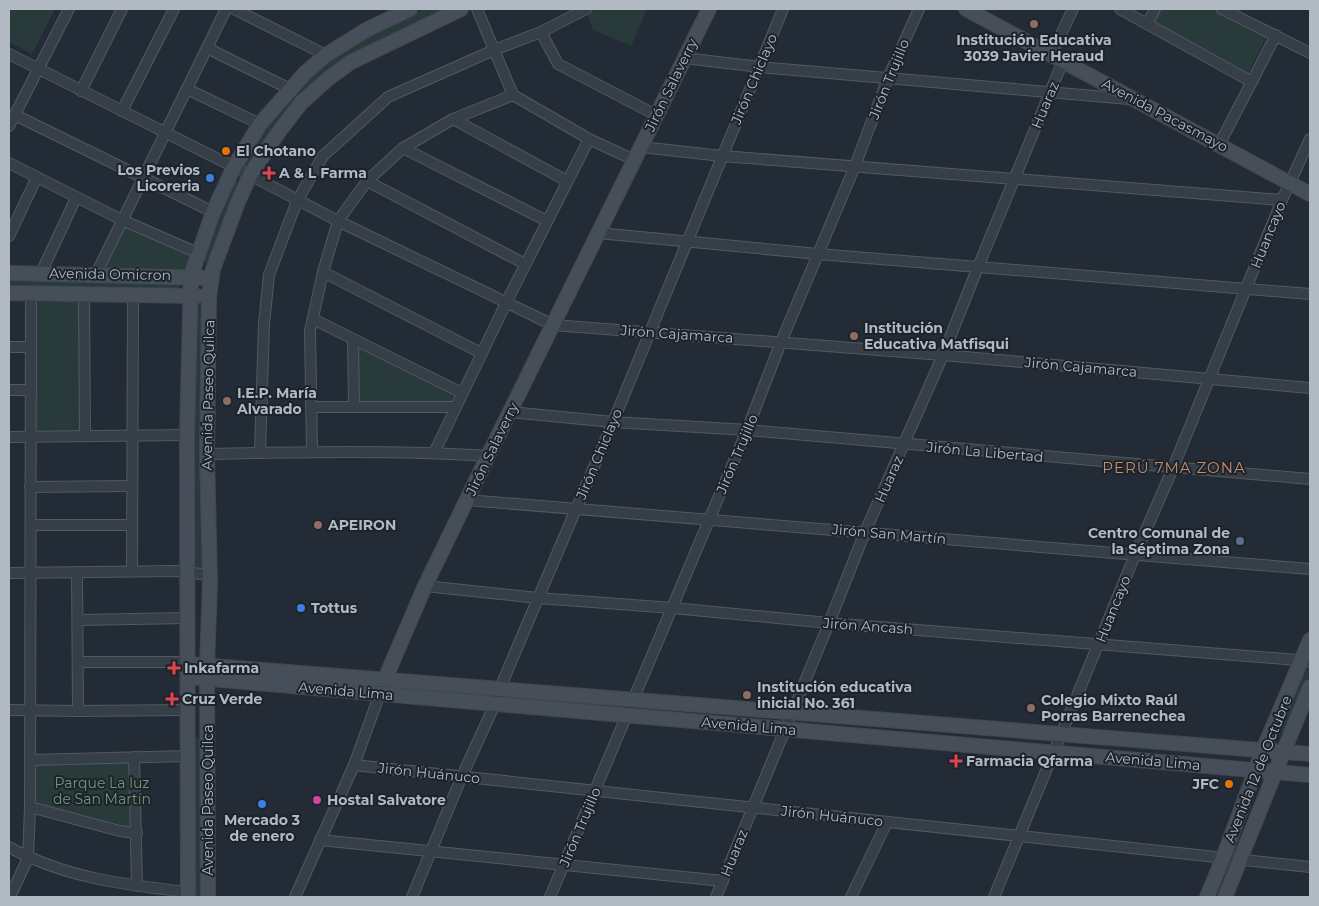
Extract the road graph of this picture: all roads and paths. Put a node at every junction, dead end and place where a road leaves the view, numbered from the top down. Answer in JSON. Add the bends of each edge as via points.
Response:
{"nodes":[{"id":1,"x":68,"y":9,"type":"edge"},
{"id":2,"x":122,"y":9,"type":"edge"},
{"id":3,"x":174,"y":9,"type":"edge"},
{"id":4,"x":226,"y":9,"type":"edge"},
{"id":5,"x":234,"y":9,"type":"edge"},
{"id":6,"x":461,"y":9,"type":"edge"},
{"id":7,"x":477,"y":9,"type":"edge"},
{"id":8,"x":586,"y":9,"type":"edge"},
{"id":9,"x":709,"y":9,"type":"edge"},
{"id":10,"x":783,"y":9,"type":"edge"},
{"id":11,"x":919,"y":9,"type":"edge"},
{"id":12,"x":966,"y":9,"type":"edge"},
{"id":13,"x":1073,"y":9,"type":"edge"},
{"id":14,"x":1120,"y":9,"type":"edge"},
{"id":15,"x":1155,"y":9,"type":"edge"},
{"id":16,"x":1222,"y":9,"type":"edge"},
{"id":17,"x":404,"y":10,"type":"edge"},
{"id":18,"x":1147,"y":24,"type":"junction"},
{"id":19,"x":541,"y":32,"type":"junction"},
{"id":20,"x":1276,"y":36,"type":"junction"},
{"id":21,"x":207,"y":48,"type":"junction"},
{"id":22,"x":494,"y":50,"type":"junction"},
{"id":23,"x":1310,"y":53,"type":"edge"},
{"id":24,"x":9,"y":54,"type":"edge"},
{"id":25,"x":326,"y":55,"type":"junction"},
{"id":26,"x":684,"y":58,"type":"junction"},
{"id":27,"x":1057,"y":58,"type":"junction"},
{"id":28,"x":760,"y":67,"type":"junction"},
{"id":29,"x":38,"y":69,"type":"junction"},
{"id":30,"x":888,"y":78,"type":"junction"},
{"id":31,"x":1252,"y":82,"type":"junction"},
{"id":32,"x":187,"y":89,"type":"junction"},
{"id":33,"x":290,"y":89,"type":"junction"},
{"id":34,"x":81,"y":90,"type":"junction"},
{"id":35,"x":1050,"y":92,"type":"junction"},
{"id":36,"x":512,"y":95,"type":"junction"},
{"id":37,"x":1134,"y":99,"type":"junction"},
{"id":38,"x":122,"y":111,"type":"junction"},
{"id":39,"x":15,"y":115,"type":"junction"},
{"id":40,"x":656,"y":115,"type":"junction"},
{"id":41,"x":453,"y":119,"type":"junction"},
{"id":42,"x":260,"y":124,"type":"junction"},
{"id":43,"x":9,"y":126,"type":"edge"},
{"id":44,"x":165,"y":133,"type":"junction"},
{"id":45,"x":589,"y":138,"type":"junction"},
{"id":46,"x":1310,"y":139,"type":"edge"},
{"id":47,"x":1219,"y":144,"type":"junction"},
{"id":48,"x":641,"y":146,"type":"junction"},
{"id":49,"x":403,"y":148,"type":"junction"},
{"id":50,"x":722,"y":156,"type":"junction"},
{"id":51,"x":634,"y":160,"type":"junction"},
{"id":52,"x":9,"y":163,"type":"edge"},
{"id":53,"x":855,"y":166,"type":"junction"},
{"id":54,"x":234,"y":167,"type":"junction"},
{"id":55,"x":250,"y":175,"type":"junction"},
{"id":56,"x":37,"y":177,"type":"junction"},
{"id":57,"x":143,"y":178,"type":"junction"},
{"id":58,"x":1014,"y":179,"type":"junction"},
{"id":59,"x":367,"y":181,"type":"junction"},
{"id":60,"x":568,"y":181,"type":"junction"},
{"id":61,"x":1290,"y":182,"type":"junction"},
{"id":62,"x":1310,"y":194,"type":"edge"},
{"id":63,"x":76,"y":198,"type":"junction"},
{"id":64,"x":297,"y":200,"type":"junction"},
{"id":65,"x":1282,"y":200,"type":"junction"},
{"id":66,"x":213,"y":212,"type":"junction"},
{"id":67,"x":122,"y":220,"type":"junction"},
{"id":68,"x":338,"y":221,"type":"junction"},
{"id":69,"x":547,"y":221,"type":"junction"},
{"id":70,"x":598,"y":233,"type":"junction"},
{"id":71,"x":9,"y":236,"type":"edge"},
{"id":72,"x":687,"y":242,"type":"junction"},
{"id":73,"x":198,"y":253,"type":"junction"},
{"id":74,"x":818,"y":254,"type":"junction"},
{"id":75,"x":525,"y":264,"type":"junction"},
{"id":76,"x":978,"y":267,"type":"junction"},
{"id":77,"x":9,"y":272,"type":"edge"},
{"id":78,"x":41,"y":272,"type":"junction"},
{"id":79,"x":323,"y":272,"type":"junction"},
{"id":80,"x":96,"y":274,"type":"junction"},
{"id":81,"x":191,"y":276,"type":"junction"},
{"id":82,"x":211,"y":278,"type":"junction"},
{"id":83,"x":1247,"y":288,"type":"junction"},
{"id":84,"x":9,"y":293,"type":"edge"},
{"id":85,"x":31,"y":293,"type":"junction"},
{"id":86,"x":84,"y":294,"type":"junction"},
{"id":87,"x":1310,"y":294,"type":"edge"},
{"id":88,"x":133,"y":295,"type":"junction"},
{"id":89,"x":190,"y":295,"type":"junction"},
{"id":90,"x":209,"y":296,"type":"junction"},
{"id":91,"x":506,"y":303,"type":"junction"},
{"id":92,"x":313,"y":319,"type":"junction"},
{"id":93,"x":553,"y":325,"type":"junction"},
{"id":94,"x":650,"y":332,"type":"junction"},
{"id":95,"x":354,"y":339,"type":"junction"},
{"id":96,"x":781,"y":342,"type":"junction"},
{"id":97,"x":9,"y":347,"type":"edge"},
{"id":98,"x":30,"y":347,"type":"junction"},
{"id":99,"x":481,"y":352,"type":"junction"},
{"id":100,"x":943,"y":355,"type":"junction"},
{"id":101,"x":1210,"y":379,"type":"junction"},
{"id":102,"x":1310,"y":388,"type":"edge"},
{"id":103,"x":9,"y":390,"type":"edge"},
{"id":104,"x":31,"y":390,"type":"junction"},
{"id":105,"x":462,"y":392,"type":"junction"},
{"id":106,"x":311,"y":407,"type":"junction"},
{"id":107,"x":354,"y":407,"type":"junction"},
{"id":108,"x":455,"y":407,"type":"junction"},
{"id":109,"x":510,"y":412,"type":"junction"},
{"id":110,"x":613,"y":422,"type":"junction"},
{"id":111,"x":747,"y":430,"type":"junction"},
{"id":112,"x":187,"y":435,"type":"junction"},
{"id":113,"x":85,"y":436,"type":"junction"},
{"id":114,"x":133,"y":436,"type":"junction"},
{"id":115,"x":9,"y":437,"type":"edge"},
{"id":116,"x":31,"y":437,"type":"junction"},
{"id":117,"x":904,"y":445,"type":"junction"},
{"id":118,"x":312,"y":451,"type":"junction"},
{"id":119,"x":260,"y":453,"type":"junction"},
{"id":120,"x":434,"y":453,"type":"junction"},
{"id":121,"x":207,"y":454,"type":"junction"},
{"id":122,"x":488,"y":456,"type":"junction"},
{"id":123,"x":1173,"y":468,"type":"junction"},
{"id":124,"x":1310,"y":480,"type":"edge"},
{"id":125,"x":132,"y":486,"type":"junction"},
{"id":126,"x":30,"y":487,"type":"junction"},
{"id":127,"x":467,"y":500,"type":"junction"},
{"id":128,"x":576,"y":509,"type":"junction"},
{"id":129,"x":709,"y":520,"type":"junction"},
{"id":130,"x":31,"y":525,"type":"junction"},
{"id":131,"x":131,"y":525,"type":"junction"},
{"id":132,"x":865,"y":532,"type":"junction"},
{"id":133,"x":1135,"y":555,"type":"junction"},
{"id":134,"x":1310,"y":569,"type":"edge"},
{"id":135,"x":132,"y":571,"type":"junction"},
{"id":136,"x":77,"y":572,"type":"junction"},
{"id":137,"x":188,"y":572,"type":"junction"},
{"id":138,"x":9,"y":573,"type":"edge"},
{"id":139,"x":30,"y":573,"type":"junction"},
{"id":140,"x":209,"y":575,"type":"junction"},
{"id":141,"x":425,"y":586,"type":"junction"},
{"id":142,"x":538,"y":598,"type":"junction"},
{"id":143,"x":673,"y":608,"type":"junction"},
{"id":144,"x":187,"y":618,"type":"junction"},
{"id":145,"x":78,"y":620,"type":"junction"},
{"id":146,"x":829,"y":623,"type":"junction"},
{"id":147,"x":1310,"y":640,"type":"edge"},
{"id":148,"x":1099,"y":643,"type":"junction"},
{"id":149,"x":1306,"y":660,"type":"edge"},
{"id":150,"x":78,"y":662,"type":"junction"},
{"id":151,"x":186,"y":668,"type":"junction"},
{"id":152,"x":207,"y":672,"type":"junction"},
{"id":153,"x":385,"y":680,"type":"junction"},
{"id":154,"x":500,"y":688,"type":"junction"},
{"id":155,"x":1310,"y":688,"type":"edge"},
{"id":156,"x":381,"y":694,"type":"junction"},
{"id":157,"x":633,"y":699,"type":"junction"},
{"id":158,"x":495,"y":704,"type":"junction"},
{"id":159,"x":9,"y":710,"type":"edge"},
{"id":160,"x":188,"y":710,"type":"junction"},
{"id":161,"x":32,"y":711,"type":"junction"},
{"id":162,"x":78,"y":711,"type":"junction"},
{"id":163,"x":792,"y":712,"type":"junction"},
{"id":164,"x":626,"y":715,"type":"junction"},
{"id":165,"x":786,"y":729,"type":"junction"},
{"id":166,"x":1062,"y":734,"type":"junction"},
{"id":167,"x":1263,"y":750,"type":"junction"},
{"id":168,"x":1283,"y":751,"type":"junction"},
{"id":169,"x":1054,"y":753,"type":"junction"},
{"id":170,"x":1310,"y":754,"type":"edge"},
{"id":171,"x":188,"y":756,"type":"junction"},
{"id":172,"x":134,"y":757,"type":"junction"},
{"id":173,"x":30,"y":760,"type":"junction"},
{"id":174,"x":354,"y":765,"type":"junction"},
{"id":175,"x":1256,"y":770,"type":"junction"},
{"id":176,"x":1275,"y":772,"type":"junction"},
{"id":177,"x":1310,"y":775,"type":"edge"},
{"id":178,"x":462,"y":776,"type":"junction"},
{"id":179,"x":595,"y":790,"type":"junction"},
{"id":180,"x":30,"y":807,"type":"junction"},
{"id":181,"x":753,"y":807,"type":"junction"},
{"id":182,"x":886,"y":822,"type":"junction"},
{"id":183,"x":137,"y":833,"type":"junction"},
{"id":184,"x":1020,"y":836,"type":"junction"},
{"id":185,"x":320,"y":840,"type":"junction"},
{"id":186,"x":9,"y":847,"type":"edge"},
{"id":187,"x":432,"y":852,"type":"junction"},
{"id":188,"x":28,"y":858,"type":"junction"},
{"id":189,"x":1223,"y":858,"type":"junction"},
{"id":190,"x":1241,"y":859,"type":"junction"},
{"id":191,"x":565,"y":865,"type":"junction"},
{"id":192,"x":1310,"y":867,"type":"edge"},
{"id":193,"x":723,"y":881,"type":"junction"},
{"id":194,"x":137,"y":886,"type":"junction"},
{"id":195,"x":188,"y":895,"type":"edge"},
{"id":196,"x":10,"y":897,"type":"edge"},
{"id":197,"x":208,"y":897,"type":"edge"},
{"id":198,"x":295,"y":897,"type":"edge"},
{"id":199,"x":412,"y":897,"type":"edge"},
{"id":200,"x":550,"y":897,"type":"edge"},
{"id":201,"x":716,"y":897,"type":"edge"},
{"id":202,"x":851,"y":897,"type":"edge"},
{"id":203,"x":994,"y":897,"type":"edge"},
{"id":204,"x":1207,"y":897,"type":"edge"},
{"id":205,"x":1226,"y":897,"type":"edge"}],
"edges":[{"from":1,"to":29,"type":"street"},
{"from":2,"to":34,"type":"street"},
{"from":3,"to":38,"type":"street"},
{"from":4,"to":21,"type":"street"},
{"from":5,"to":25,"type":"street"},
{"from":6,"to":55,"type":"main road","name":"Avenida Paseo Quilca","via":[[351,62],[329,78],[301,103]]},
{"from":7,"to":22,"type":"street"},
{"from":8,"to":19,"type":"street"},
{"from":9,"to":26,"type":"main road","name":"Jirón Salaverry"},
{"from":10,"to":28,"type":"street","name":"Jirón Chiclayo"},
{"from":11,"to":30,"type":"street","name":"Jirón Trujillo"},
{"from":12,"to":27,"type":"main road","name":"Avenida Pacasmayo"},
{"from":13,"to":27,"type":"street","name":"Huaraz"},
{"from":14,"to":18,"type":"street"},
{"from":15,"to":18,"type":"street"},
{"from":16,"to":20,"type":"street"},
{"from":17,"to":25,"type":"main road","name":"Avenida Paseo Quilca"},
{"from":18,"to":31,"type":"street"},
{"from":19,"to":22,"type":"street"},
{"from":19,"to":40,"type":"street","via":[[558,64]]},
{"from":20,"to":23,"type":"street"},
{"from":20,"to":31,"type":"street"},
{"from":21,"to":32,"type":"street"},
{"from":21,"to":33,"type":"street"},
{"from":22,"to":36,"type":"street"},
{"from":22,"to":64,"type":"street","via":[[388,97],[323,156]]},
{"from":24,"to":29,"type":"street"},
{"from":25,"to":33,"type":"main road","name":"Avenida Paseo Quilca"},
{"from":26,"to":28,"type":"street"},
{"from":26,"to":40,"type":"main road","name":"Jirón Salaverry"},
{"from":27,"to":35,"type":"street","name":"Huaraz"},
{"from":27,"to":37,"type":"main road","name":"Avenida Pacasmayo"},
{"from":28,"to":30,"type":"street"},
{"from":28,"to":50,"type":"street","name":"Jirón Chiclayo"},
{"from":29,"to":34,"type":"street"},
{"from":29,"to":39,"type":"street"},
{"from":30,"to":35,"type":"street"},
{"from":30,"to":53,"type":"street","name":"Jirón Trujillo"},
{"from":31,"to":47,"type":"street"},
{"from":32,"to":42,"type":"street"},
{"from":32,"to":44,"type":"street"},
{"from":33,"to":42,"type":"main road","name":"Avenida Paseo Quilca"},
{"from":34,"to":38,"type":"street"},
{"from":35,"to":37,"type":"street"},
{"from":35,"to":58,"type":"street","name":"Huaraz"},
{"from":36,"to":41,"type":"street"},
{"from":36,"to":45,"type":"street"},
{"from":37,"to":47,"type":"main road","name":"Avenida Pacasmayo"},
{"from":38,"to":44,"type":"street"},
{"from":39,"to":43,"type":"street"},
{"from":39,"to":57,"type":"street"},
{"from":40,"to":48,"type":"main road","name":"Jirón Salaverry"},
{"from":41,"to":49,"type":"street"},
{"from":41,"to":60,"type":"street"},
{"from":42,"to":54,"type":"main road","name":"Avenida Paseo Quilca"},
{"from":44,"to":54,"type":"street"},
{"from":44,"to":57,"type":"street"},
{"from":45,"to":51,"type":"street"},
{"from":45,"to":60,"type":"street"},
{"from":46,"to":61,"type":"street","name":"Huancayo"},
{"from":47,"to":61,"type":"main road","name":"Avenida Pacasmayo"},
{"from":48,"to":50,"type":"street"},
{"from":48,"to":51,"type":"main road","name":"Jirón Salaverry"},
{"from":49,"to":59,"type":"street"},
{"from":49,"to":69,"type":"street"},
{"from":50,"to":53,"type":"street"},
{"from":50,"to":72,"type":"street","name":"Jirón Chiclayo"},
{"from":51,"to":70,"type":"main road","name":"Jirón Salaverry"},
{"from":52,"to":56,"type":"street"},
{"from":53,"to":58,"type":"street"},
{"from":53,"to":74,"type":"street","name":"Jirón Trujillo"},
{"from":54,"to":55,"type":"street"},
{"from":54,"to":66,"type":"main road","name":"Avenida Paseo Quilca"},
{"from":55,"to":64,"type":"street"},
{"from":55,"to":82,"type":"main road","name":"Avenida Paseo Quilca"},
{"from":56,"to":63,"type":"street"},
{"from":56,"to":71,"type":"street"},
{"from":57,"to":66,"type":"street"},
{"from":57,"to":67,"type":"street"},
{"from":58,"to":65,"type":"street"},
{"from":58,"to":76,"type":"street","name":"Huaraz"},
{"from":59,"to":68,"type":"street"},
{"from":59,"to":75,"type":"street"},
{"from":60,"to":69,"type":"street"},
{"from":61,"to":62,"type":"main road","name":"Avenida Pacasmayo"},
{"from":61,"to":65,"type":"street","name":"Huancayo"},
{"from":63,"to":67,"type":"street"},
{"from":63,"to":78,"type":"street"},
{"from":64,"to":68,"type":"street"},
{"from":64,"to":119,"type":"street","via":[[269,275],[264,324]]},
{"from":65,"to":83,"type":"street","name":"Huancayo"},
{"from":66,"to":73,"type":"main road","name":"Avenida Paseo Quilca"},
{"from":67,"to":73,"type":"street"},
{"from":67,"to":80,"type":"street"},
{"from":68,"to":79,"type":"street"},
{"from":68,"to":91,"type":"street"},
{"from":69,"to":75,"type":"street"},
{"from":70,"to":72,"type":"street"},
{"from":70,"to":93,"type":"main road","name":"Jirón Salaverry"},
{"from":72,"to":74,"type":"street"},
{"from":72,"to":94,"type":"street","name":"Jirón Chiclayo"},
{"from":73,"to":81,"type":"main road","name":"Avenida Paseo Quilca"},
{"from":74,"to":76,"type":"street"},
{"from":74,"to":96,"type":"street","name":"Jirón Trujillo"},
{"from":75,"to":91,"type":"street"},
{"from":76,"to":83,"type":"street"},
{"from":76,"to":100,"type":"street","name":"Huaraz"},
{"from":77,"to":78,"type":"main road","name":"Avenida Omicron"},
{"from":78,"to":80,"type":"main road","name":"Avenida Omicron"},
{"from":79,"to":92,"type":"street"},
{"from":79,"to":99,"type":"street"},
{"from":80,"to":81,"type":"main road","name":"Avenida Omicron"},
{"from":81,"to":82,"type":"main road","name":"Avenida Omicron"},
{"from":81,"to":89,"type":"main road","name":"Avenida Paseo Quilca"},
{"from":82,"to":90,"type":"main road","name":"Avenida Paseo Quilca"},
{"from":83,"to":87,"type":"street"},
{"from":83,"to":101,"type":"street","name":"Huancayo"},
{"from":84,"to":85,"type":"main road","name":"Avenida Omicron"},
{"from":85,"to":86,"type":"main road","name":"Avenida Omicron"},
{"from":85,"to":98,"type":"street"},
{"from":86,"to":88,"type":"main road","name":"Avenida Omicron"},
{"from":86,"to":113,"type":"street"},
{"from":88,"to":89,"type":"main road","name":"Avenida Omicron"},
{"from":88,"to":114,"type":"street"},
{"from":89,"to":90,"type":"main road","name":"Avenida Omicron"},
{"from":89,"to":112,"type":"main road","name":"Avenida Paseo Quilca"},
{"from":90,"to":121,"type":"main road","name":"Avenida Paseo Quilca"},
{"from":91,"to":93,"type":"street"},
{"from":91,"to":99,"type":"street"},
{"from":92,"to":95,"type":"street"},
{"from":92,"to":106,"type":"street","via":[[310,331]]},
{"from":93,"to":94,"type":"street","name":"Jirón Cajamarca"},
{"from":93,"to":109,"type":"main road","name":"Jirón Salaverry"},
{"from":94,"to":96,"type":"street","name":"Jirón Cajamarca"},
{"from":94,"to":110,"type":"street","name":"Jirón Chiclayo"},
{"from":95,"to":105,"type":"street"},
{"from":95,"to":107,"type":"street"},
{"from":96,"to":100,"type":"street","name":"Jirón Cajamarca"},
{"from":96,"to":111,"type":"street","name":"Jirón Trujillo"},
{"from":97,"to":98,"type":"street"},
{"from":98,"to":104,"type":"street"},
{"from":99,"to":105,"type":"street"},
{"from":100,"to":101,"type":"street","name":"Jirón Cajamarca"},
{"from":100,"to":117,"type":"street","name":"Huaraz"},
{"from":101,"to":102,"type":"street","name":"Jirón Cajamarca"},
{"from":101,"to":123,"type":"street","name":"Huancayo"},
{"from":103,"to":104,"type":"street"},
{"from":104,"to":116,"type":"street"},
{"from":105,"to":108,"type":"street"},
{"from":106,"to":107,"type":"street"},
{"from":106,"to":118,"type":"street"},
{"from":107,"to":108,"type":"street"},
{"from":108,"to":120,"type":"street"},
{"from":109,"to":110,"type":"street","name":"Jirón La Libertad"},
{"from":109,"to":122,"type":"main road","name":"Jirón Salaverry"},
{"from":110,"to":111,"type":"street","name":"Jirón La Libertad"},
{"from":110,"to":128,"type":"street","name":"Jirón Chiclayo"},
{"from":111,"to":117,"type":"street","name":"Jirón La Libertad"},
{"from":111,"to":129,"type":"street","name":"Jirón Trujillo"},
{"from":112,"to":114,"type":"street"},
{"from":112,"to":137,"type":"main road","name":"Avenida Paseo Quilca"},
{"from":113,"to":114,"type":"street"},
{"from":113,"to":116,"type":"street"},
{"from":114,"to":125,"type":"street"},
{"from":115,"to":116,"type":"street"},
{"from":116,"to":126,"type":"street"},
{"from":117,"to":123,"type":"street","name":"Jirón La Libertad"},
{"from":117,"to":132,"type":"street","name":"Huaraz"},
{"from":118,"to":119,"type":"street"},
{"from":118,"to":120,"type":"street"},
{"from":119,"to":121,"type":"street"},
{"from":120,"to":122,"type":"street"},
{"from":121,"to":140,"type":"main road","name":"Avenida Paseo Quilca"},
{"from":122,"to":127,"type":"main road","name":"Jirón Salaverry"},
{"from":123,"to":124,"type":"street","name":"Jirón La Libertad"},
{"from":123,"to":133,"type":"street","name":"Huancayo"},
{"from":125,"to":126,"type":"street"},
{"from":125,"to":131,"type":"street"},
{"from":126,"to":130,"type":"street"},
{"from":127,"to":128,"type":"street","name":"Jirón San Martín"},
{"from":127,"to":141,"type":"main road","name":"Jirón Salaverry"},
{"from":128,"to":129,"type":"street","name":"Jirón San Martín"},
{"from":128,"to":142,"type":"street","name":"Jirón Chiclayo"},
{"from":129,"to":132,"type":"street","name":"Jirón San Martín"},
{"from":129,"to":143,"type":"street","name":"Jirón Trujillo"},
{"from":130,"to":131,"type":"street"},
{"from":130,"to":139,"type":"street"},
{"from":131,"to":135,"type":"street"},
{"from":132,"to":133,"type":"street","name":"Jirón San Martín"},
{"from":132,"to":146,"type":"street","name":"Huaraz"},
{"from":133,"to":134,"type":"street","name":"Jirón San Martín"},
{"from":133,"to":148,"type":"street","name":"Huancayo"},
{"from":135,"to":136,"type":"street"},
{"from":135,"to":137,"type":"street"},
{"from":136,"to":139,"type":"street"},
{"from":136,"to":145,"type":"street"},
{"from":137,"to":140,"type":"street"},
{"from":137,"to":144,"type":"main road","name":"Avenida Paseo Quilca"},
{"from":138,"to":139,"type":"street"},
{"from":139,"to":161,"type":"street"},
{"from":140,"to":152,"type":"main road","name":"Avenida Paseo Quilca"},
{"from":141,"to":142,"type":"street","name":"Jirón Ancash"},
{"from":141,"to":153,"type":"main road","name":"Jirón Salaverry"},
{"from":142,"to":143,"type":"street","name":"Jirón Ancash"},
{"from":142,"to":154,"type":"street","name":"Jirón Chiclayo"},
{"from":143,"to":146,"type":"street","name":"Jirón Ancash"},
{"from":143,"to":157,"type":"street","name":"Jirón Trujillo"},
{"from":144,"to":145,"type":"street"},
{"from":144,"to":151,"type":"main road","name":"Avenida Paseo Quilca"},
{"from":145,"to":150,"type":"street"},
{"from":146,"to":148,"type":"street","name":"Jirón Ancash"},
{"from":146,"to":163,"type":"street","name":"Huaraz"},
{"from":147,"to":149,"type":"main road","name":"Avenida 12 de Octubre"},
{"from":148,"to":149,"type":"street","name":"Jirón Ancash"},
{"from":148,"to":166,"type":"street","name":"Huancayo"},
{"from":149,"to":167,"type":"main road","name":"Avenida 12 de Octubre"},
{"from":150,"to":151,"type":"street"},
{"from":150,"to":162,"type":"street"},
{"from":151,"to":152,"type":"main road","name":"Avenida Lima"},
{"from":151,"to":160,"type":"main road","name":"Avenida Paseo Quilca"},
{"from":152,"to":153,"type":"main road","name":"Avenida Lima"},
{"from":152,"to":156,"type":"main road","name":"Avenida Lima"},
{"from":152,"to":197,"type":"main road","name":"Avenida Paseo Quilca"},
{"from":153,"to":154,"type":"main road","name":"Avenida Lima"},
{"from":153,"to":156,"type":"street","name":"Jirón Salaverry"},
{"from":154,"to":157,"type":"main road","name":"Avenida Lima"},
{"from":154,"to":158,"type":"street","name":"Jirón Chiclayo"},
{"from":155,"to":168,"type":"main road","name":"Avenida 12 de Octubre"},
{"from":156,"to":158,"type":"main road","name":"Avenida Lima"},
{"from":156,"to":174,"type":"street","name":"Jirón Salaverry"},
{"from":157,"to":163,"type":"main road","name":"Avenida Lima"},
{"from":157,"to":164,"type":"street","name":"Jirón Trujillo"},
{"from":158,"to":164,"type":"main road","name":"Avenida Lima"},
{"from":158,"to":178,"type":"street","name":"Jirón Chiclayo"},
{"from":159,"to":161,"type":"street"},
{"from":160,"to":162,"type":"street"},
{"from":160,"to":171,"type":"main road","name":"Avenida Paseo Quilca"},
{"from":161,"to":162,"type":"street"},
{"from":161,"to":173,"type":"street"},
{"from":163,"to":165,"type":"street","name":"Huaraz"},
{"from":163,"to":166,"type":"main road","name":"Avenida Lima"},
{"from":164,"to":165,"type":"main road","name":"Avenida Lima"},
{"from":164,"to":179,"type":"street","name":"Jirón Trujillo"},
{"from":165,"to":169,"type":"main road","name":"Avenida Lima"},
{"from":165,"to":181,"type":"street","name":"Huaraz"},
{"from":166,"to":167,"type":"main road","name":"Avenida Lima"},
{"from":166,"to":169,"type":"street","name":"Huancayo"},
{"from":167,"to":168,"type":"main road","name":"Avenida Lima"},
{"from":167,"to":175,"type":"main road","name":"Avenida 12 de Octubre"},
{"from":168,"to":170,"type":"main road","name":"Avenida Lima"},
{"from":168,"to":176,"type":"main road","name":"Avenida 12 de Octubre"},
{"from":169,"to":175,"type":"main road","name":"Avenida Lima"},
{"from":169,"to":184,"type":"street","name":"Huancayo"},
{"from":171,"to":172,"type":"street"},
{"from":171,"to":195,"type":"main road","name":"Avenida Paseo Quilca"},
{"from":172,"to":173,"type":"street"},
{"from":172,"to":183,"type":"street"},
{"from":173,"to":180,"type":"street"},
{"from":174,"to":178,"type":"street","name":"Jirón Huánuco"},
{"from":174,"to":185,"type":"street","name":"Jirón Salaverry"},
{"from":175,"to":176,"type":"main road","name":"Avenida Lima"},
{"from":175,"to":189,"type":"main road","name":"Avenida 12 de Octubre"},
{"from":176,"to":177,"type":"main road","name":"Avenida Lima"},
{"from":176,"to":190,"type":"main road","name":"Avenida 12 de Octubre"},
{"from":178,"to":179,"type":"street","name":"Jirón Huánuco"},
{"from":178,"to":187,"type":"street","name":"Jirón Chiclayo"},
{"from":179,"to":181,"type":"street","name":"Jirón Huánuco"},
{"from":179,"to":191,"type":"street","name":"Jirón Trujillo"},
{"from":180,"to":183,"type":"street","via":[[120,832]]},
{"from":180,"to":188,"type":"street"},
{"from":181,"to":182,"type":"street","name":"Jirón Huánuco"},
{"from":181,"to":193,"type":"street","name":"Huaraz"},
{"from":182,"to":184,"type":"street","name":"Jirón Huánuco"},
{"from":182,"to":202,"type":"street"},
{"from":183,"to":194,"type":"street"},
{"from":184,"to":189,"type":"street","name":"Jirón Huánuco"},
{"from":184,"to":203,"type":"street","name":"Huancayo"},
{"from":185,"to":187,"type":"street"},
{"from":185,"to":198,"type":"street","name":"Jirón Salaverry"},
{"from":186,"to":188,"type":"street"},
{"from":187,"to":191,"type":"street"},
{"from":187,"to":199,"type":"street","name":"Jirón Chiclayo"},
{"from":188,"to":194,"type":"street","via":[[106,882]]},
{"from":188,"to":196,"type":"street"},
{"from":189,"to":190,"type":"street","name":"Jirón Huánuco"},
{"from":189,"to":204,"type":"main road","name":"Avenida 12 de Octubre"},
{"from":190,"to":192,"type":"street","name":"Jirón Huánuco"},
{"from":190,"to":205,"type":"main road","name":"Avenida 12 de Octubre"},
{"from":191,"to":193,"type":"street"},
{"from":191,"to":200,"type":"street","name":"Jirón Trujillo"},
{"from":193,"to":201,"type":"street","name":"Huaraz"},
{"from":194,"to":195,"type":"street"}]}
